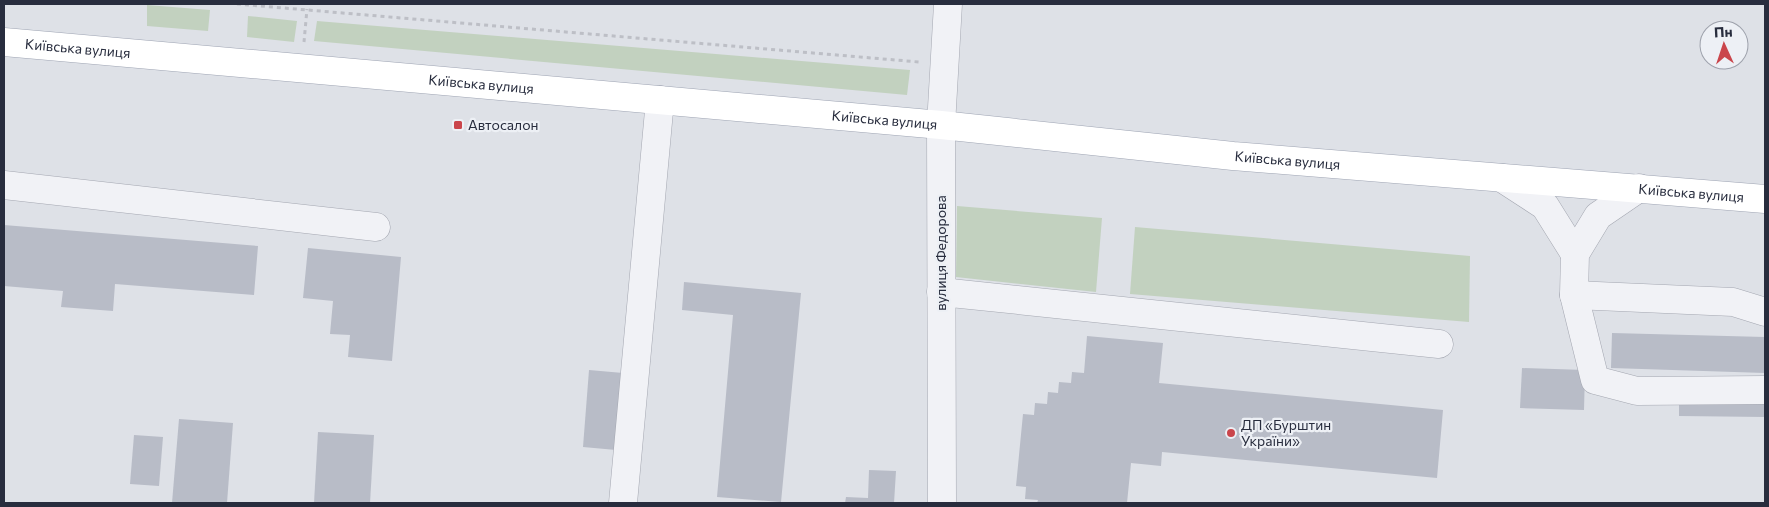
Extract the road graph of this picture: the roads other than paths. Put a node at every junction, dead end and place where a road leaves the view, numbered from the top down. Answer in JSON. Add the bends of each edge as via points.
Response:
{"nodes":[{"id":1,"x":948,"y":4,"type":"edge"},
{"id":2,"x":4,"y":42,"type":"edge"},
{"id":3,"x":660,"y":100,"type":"junction"},
{"id":4,"x":941,"y":125,"type":"junction"},
{"id":5,"x":1502,"y":178,"type":"junction"},
{"id":6,"x":4,"y":185,"type":"edge"},
{"id":7,"x":1639,"y":188,"type":"junction"},
{"id":8,"x":1762,"y":200,"type":"edge"},
{"id":9,"x":376,"y":227,"type":"dead end"},
{"id":10,"x":1574,"y":254,"type":"junction"},
{"id":11,"x":941,"y":292,"type":"junction"},
{"id":12,"x":1574,"y":295,"type":"junction"},
{"id":13,"x":1765,"y":312,"type":"edge"},
{"id":14,"x":1439,"y":344,"type":"dead end"},
{"id":15,"x":1765,"y":390,"type":"edge"},
{"id":16,"x":623,"y":503,"type":"edge"},
{"id":17,"x":942,"y":503,"type":"edge"}],
"edges":[{"from":1,"to":4,"type":"street","name":"вулиця Федорова"},
{"from":2,"to":3,"type":"main road","name":"Київська вулиця"},
{"from":3,"to":4,"type":"main road","name":"Київська вулиця"},
{"from":3,"to":16,"type":"street"},
{"from":4,"to":5,"type":"main road","name":"Київська вулиця","via":[[1233,156]]},
{"from":4,"to":11,"type":"street","name":"вулиця Федорова"},
{"from":5,"to":7,"type":"main road","name":"Київська вулиця"},
{"from":5,"to":10,"type":"street","via":[[1545,206]]},
{"from":6,"to":9,"type":"street"},
{"from":7,"to":8,"type":"main road","name":"Київська вулиця"},
{"from":7,"to":10,"type":"street","via":[[1598,216]]},
{"from":10,"to":12,"type":"street"},
{"from":11,"to":14,"type":"street"},
{"from":11,"to":17,"type":"street","name":"вулиця Федорова"},
{"from":12,"to":13,"type":"street","via":[[1733,302]]},
{"from":12,"to":15,"type":"street","via":[[1595,380],[1637,391]]}]}
